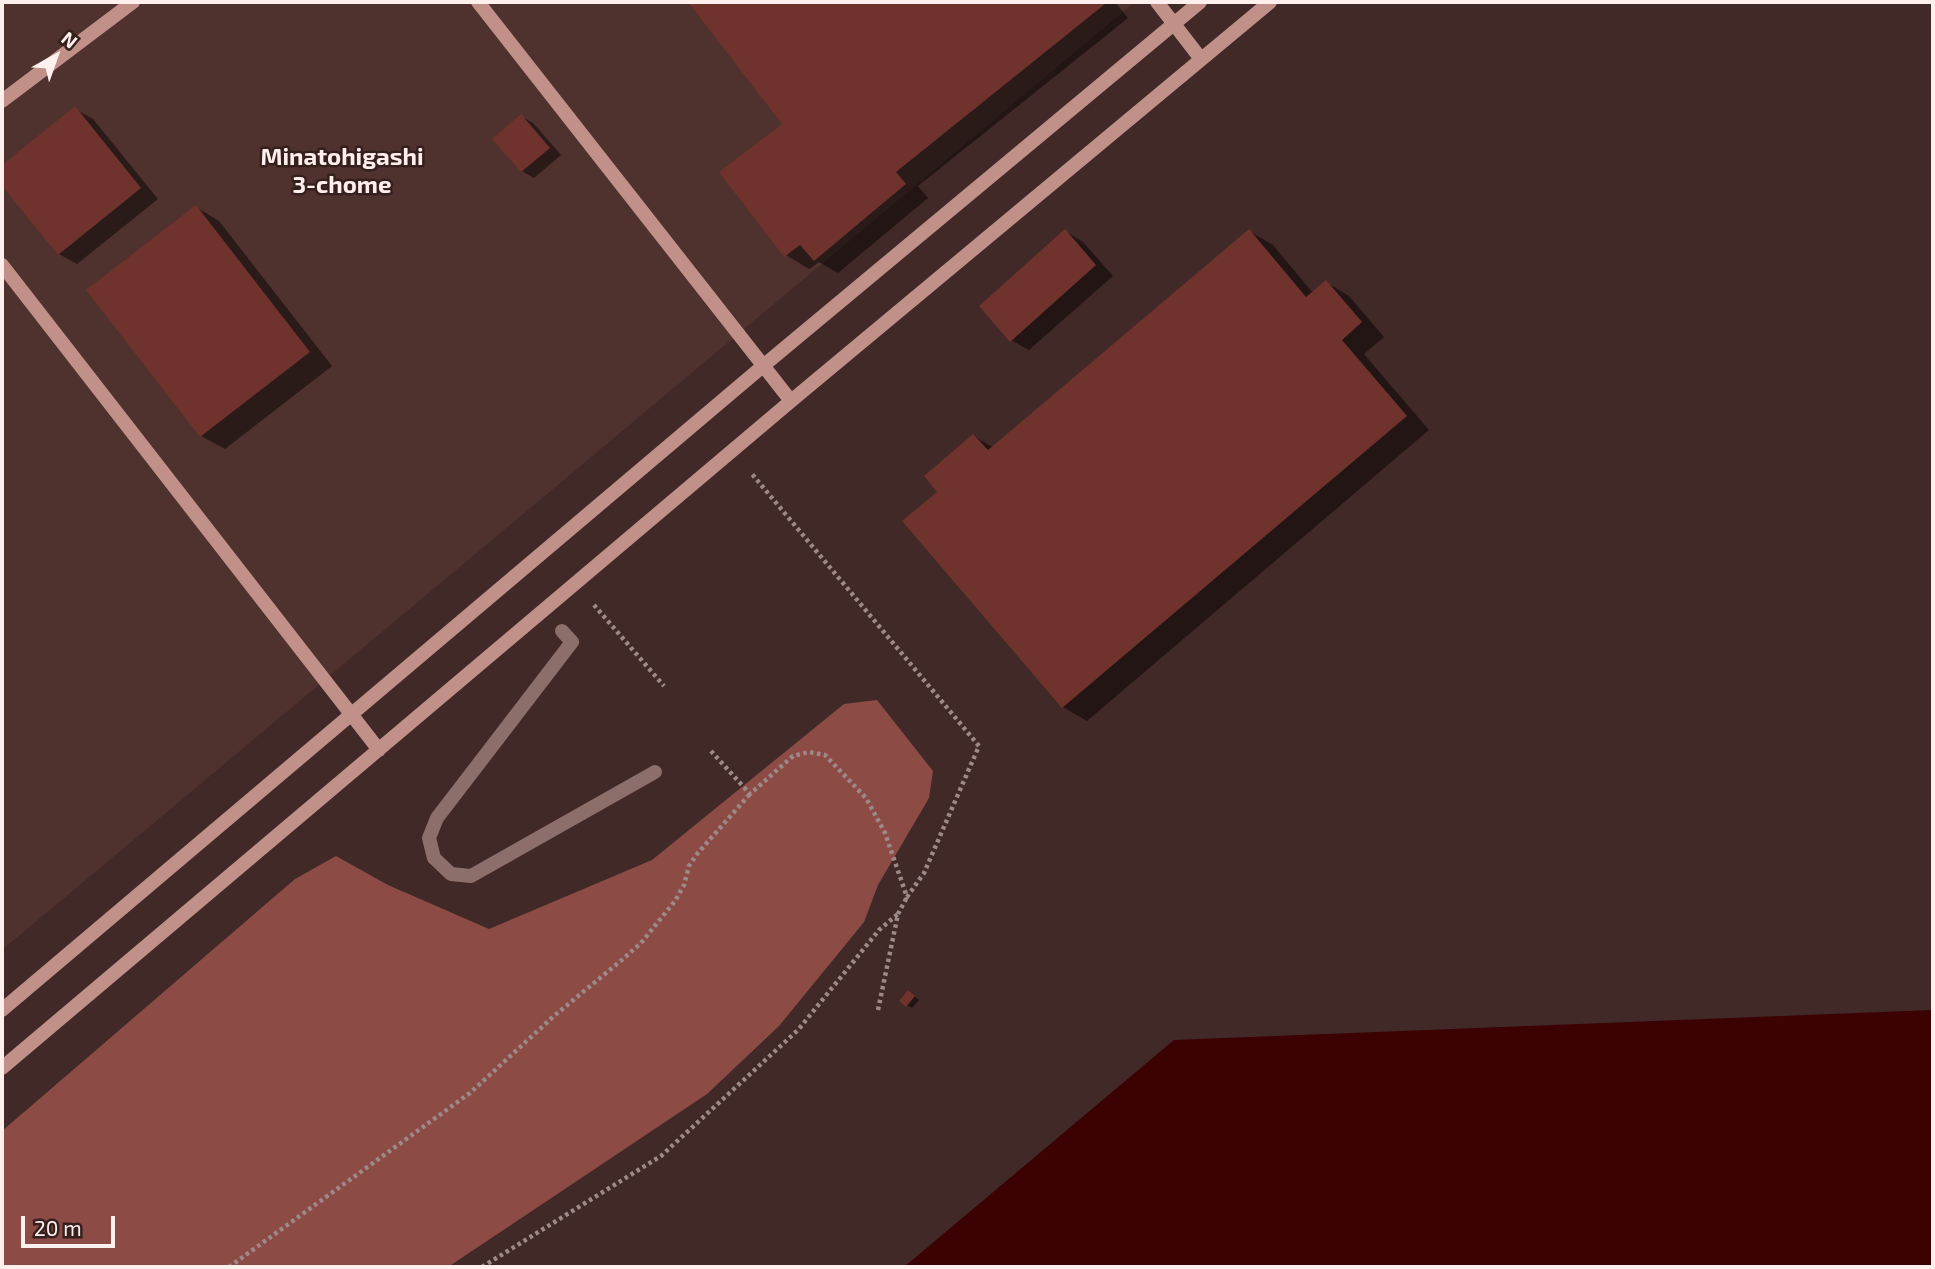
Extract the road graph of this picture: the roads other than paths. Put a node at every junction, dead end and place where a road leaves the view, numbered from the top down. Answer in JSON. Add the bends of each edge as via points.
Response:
{"nodes":[{"id":1,"x":133,"y":2,"type":"edge"},
{"id":2,"x":478,"y":2,"type":"edge"},
{"id":3,"x":1157,"y":2,"type":"edge"},
{"id":4,"x":1200,"y":2,"type":"edge"},
{"id":5,"x":1270,"y":2,"type":"edge"},
{"id":6,"x":1174,"y":24,"type":"junction"},
{"id":7,"x":1201,"y":59,"type":"junction"},
{"id":8,"x":2,"y":101,"type":"edge"},
{"id":9,"x":2,"y":265,"type":"edge"},
{"id":10,"x":762,"y":366,"type":"junction"},
{"id":11,"x":791,"y":401,"type":"junction"},
{"id":12,"x":562,"y":631,"type":"dead end"},
{"id":13,"x":352,"y":715,"type":"junction"},
{"id":14,"x":379,"y":750,"type":"junction"},
{"id":15,"x":655,"y":772,"type":"dead end"},
{"id":16,"x":2,"y":1010,"type":"edge"},
{"id":17,"x":2,"y":1068,"type":"edge"}],
"edges":[{"from":1,"to":8,"type":"street"},
{"from":2,"to":10,"type":"street"},
{"from":3,"to":6,"type":"street"},
{"from":4,"to":6,"type":"street"},
{"from":5,"to":7,"type":"street"},
{"from":6,"to":7,"type":"street"},
{"from":6,"to":10,"type":"street"},
{"from":7,"to":11,"type":"street"},
{"from":9,"to":13,"type":"street"},
{"from":10,"to":11,"type":"street"},
{"from":10,"to":13,"type":"street"},
{"from":11,"to":14,"type":"street"},
{"from":12,"to":15,"type":"street","via":[[572,642],[436,818],[429,838],[435,858],[451,874],[471,876]]},
{"from":13,"to":14,"type":"street"},
{"from":13,"to":16,"type":"street"},
{"from":14,"to":17,"type":"street"}]}
